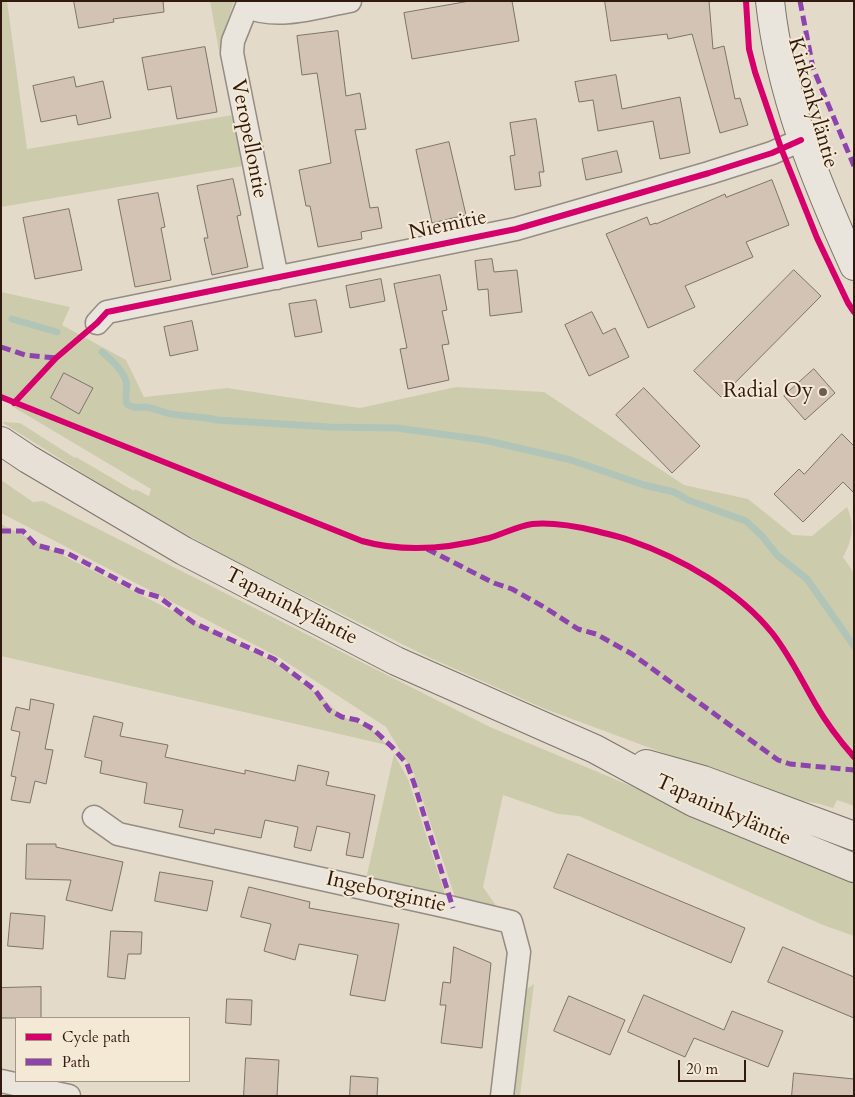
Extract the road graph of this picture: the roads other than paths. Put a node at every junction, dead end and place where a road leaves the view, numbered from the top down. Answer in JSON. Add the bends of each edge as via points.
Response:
{"nodes":[{"id":1,"x":350,"y":1,"type":"edge"},
{"id":2,"x":770,"y":1,"type":"edge"},
{"id":3,"x":248,"y":4,"type":"edge"},
{"id":4,"x":801,"y":140,"type":"junction"},
{"id":5,"x":854,"y":266,"type":"edge"},
{"id":6,"x":277,"y":278,"type":"junction"},
{"id":7,"x":97,"y":323,"type":"dead end"},
{"id":8,"x":1,"y":440,"type":"edge"},
{"id":9,"x":594,"y":749,"type":"junction"},
{"id":10,"x":94,"y":817,"type":"dead end"},
{"id":11,"x":854,"y":836,"type":"edge"},
{"id":12,"x":854,"y":868,"type":"edge"},
{"id":13,"x":1,"y":1081,"type":"edge"},
{"id":14,"x":68,"y":1096,"type":"edge"},
{"id":15,"x":502,"y":1096,"type":"edge"}],
"edges":[{"from":1,"to":3,"type":"street","via":[[286,13],[258,12]]},
{"from":2,"to":4,"type":"street","name":"Kirkonkyläntie","via":[[785,87]]},
{"from":3,"to":6,"type":"street","name":"Veropellontie","via":[[233,41],[232,53]]},
{"from":4,"to":5,"type":"street","name":"Kirkonkyläntie"},
{"from":4,"to":6,"type":"street","name":"Niemitie","via":[[709,174],[516,229]]},
{"from":6,"to":7,"type":"street","name":"Niemitie","via":[[106,312]]},
{"from":8,"to":9,"type":"main road","name":"Tapaninkyläntie","via":[[44,469],[201,560],[396,661]]},
{"from":9,"to":11,"type":"main road","name":"Tapaninkyläntie","via":[[703,780]]},
{"from":9,"to":12,"type":"main road","name":"Tapaninkyläntie","via":[[693,802]]},
{"from":10,"to":15,"type":"street","name":"Ingeborgintie","via":[[118,834],[511,922],[519,952]]},
{"from":13,"to":14,"type":"street"}]}
